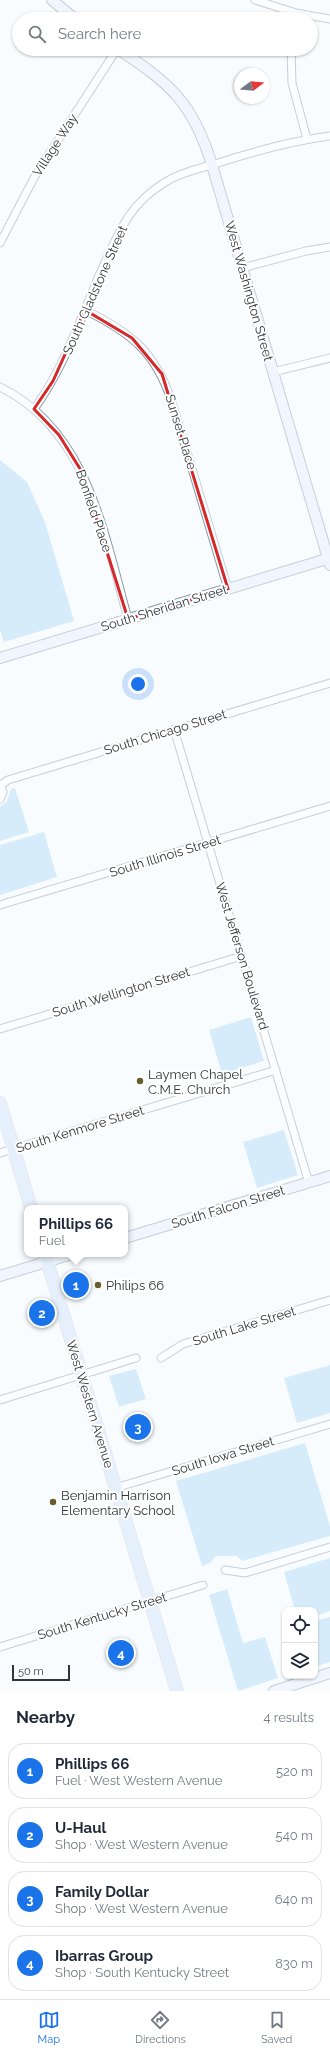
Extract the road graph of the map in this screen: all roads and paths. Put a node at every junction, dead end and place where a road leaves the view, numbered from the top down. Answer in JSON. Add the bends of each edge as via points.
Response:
{"nodes":[{"id":1,"x":52,"y":0,"type":"edge"},
{"id":2,"x":255,"y":0,"type":"edge"},
{"id":3,"x":67,"y":12,"type":"edge"},
{"id":4,"x":285,"y":12,"type":"edge"},
{"id":5,"x":318,"y":18,"type":"edge"},
{"id":6,"x":330,"y":19,"type":"edge"},
{"id":7,"x":113,"y":56,"type":"edge"},
{"id":8,"x":129,"y":56,"type":"edge"},
{"id":9,"x":290,"y":56,"type":"edge"},
{"id":10,"x":330,"y":136,"type":"edge"},
{"id":11,"x":307,"y":139,"type":"junction"},
{"id":12,"x":212,"y":164,"type":"junction"},
{"id":13,"x":0,"y":243,"type":"edge"},
{"id":14,"x":330,"y":247,"type":"edge"},
{"id":15,"x":242,"y":268,"type":"junction"},
{"id":16,"x":85,"y":310,"type":"junction"},
{"id":17,"x":330,"y":358,"type":"edge"},
{"id":18,"x":273,"y":372,"type":"junction"},
{"id":19,"x":0,"y":387,"type":"edge"},
{"id":20,"x":34,"y":409,"type":"junction"},
{"id":21,"x":329,"y":561,"type":"edge"},
{"id":22,"x":228,"y":589,"type":"junction"},
{"id":23,"x":128,"y":619,"type":"junction"},
{"id":24,"x":0,"y":658,"type":"edge"},
{"id":25,"x":330,"y":683,"type":"edge"},
{"id":26,"x":174,"y":729,"type":"junction"},
{"id":27,"x":0,"y":784,"type":"edge"},
{"id":28,"x":0,"y":799,"type":"edge"},
{"id":29,"x":330,"y":806,"type":"edge"},
{"id":30,"x":208,"y":843,"type":"junction"},
{"id":31,"x":0,"y":905,"type":"edge"},
{"id":32,"x":242,"y":956,"type":"junction"},
{"id":33,"x":0,"y":1029,"type":"edge"},
{"id":34,"x":276,"y":1070,"type":"junction"},
{"id":35,"x":0,"y":1103,"type":"edge"},
{"id":36,"x":14,"y":1149,"type":"junction"},
{"id":37,"x":0,"y":1153,"type":"edge"},
{"id":38,"x":330,"y":1176,"type":"edge"},
{"id":39,"x":309,"y":1183,"type":"junction"},
{"id":40,"x":30,"y":1205,"type":"edge"},
{"id":41,"x":128,"y":1237,"type":"edge"},
{"id":42,"x":46,"y":1258,"type":"edge"},
{"id":43,"x":0,"y":1276,"type":"edge"},
{"id":44,"x":330,"y":1300,"type":"edge"},
{"id":45,"x":136,"y":1358,"type":"dead end"},
{"id":46,"x":161,"y":1358,"type":"dead end"},
{"id":47,"x":81,"y":1375,"type":"junction"},
{"id":48,"x":0,"y":1400,"type":"edge"},
{"id":49,"x":330,"y":1424,"type":"edge"},
{"id":50,"x":115,"y":1488,"type":"junction"},
{"id":51,"x":330,"y":1547,"type":"edge"},
{"id":52,"x":225,"y":1570,"type":"dead end"},
{"id":53,"x":203,"y":1585,"type":"dead end"},
{"id":54,"x":150,"y":1601,"type":"junction"},
{"id":55,"x":0,"y":1647,"type":"edge"},
{"id":56,"x":330,"y":1673,"type":"edge"},
{"id":57,"x":177,"y":1691,"type":"edge"},
{"id":58,"x":274,"y":1691,"type":"edge"}],
"edges":[{"from":1,"to":3,"type":"street"},
{"from":2,"to":4,"type":"street"},
{"from":5,"to":6,"type":"street"},
{"from":7,"to":13,"type":"street","name":"Village Way","via":[[39,170]]},
{"from":8,"to":12,"type":"street","name":"West Washington Street","via":[[153,72],[178,95],[199,126]]},
{"from":9,"to":11,"type":"street","via":[[295,101]]},
{"from":10,"to":11,"type":"street","name":"South Gladstone Street"},
{"from":11,"to":12,"type":"street","name":"South Gladstone Street","via":[[264,148]]},
{"from":12,"to":15,"type":"street","name":"West Washington Street"},
{"from":12,"to":16,"type":"street","name":"South Gladstone Street","via":[[170,180],[145,198],[134,210],[115,240]]},
{"from":14,"to":15,"type":"street"},
{"from":15,"to":18,"type":"street","name":"West Washington Street"},
{"from":16,"to":20,"type":"street","name":"South Gladstone Street","via":[[53,381]]},
{"from":16,"to":22,"type":"street","name":"Sunset Place","via":[[121,329],[132,338],[162,374]]},
{"from":17,"to":18,"type":"street"},
{"from":18,"to":21,"type":"street","name":"West Washington Street"},
{"from":19,"to":20,"type":"street","name":"Bonfield Place"},
{"from":20,"to":23,"type":"street","name":"Bonfield Place","via":[[59,435],[82,472],[98,514]]},
{"from":21,"to":22,"type":"street","name":"South Sheridan Street"},
{"from":22,"to":23,"type":"street","name":"South Sheridan Street"},
{"from":23,"to":24,"type":"street","name":"South Sheridan Street"},
{"from":25,"to":26,"type":"street","name":"South Chicago Street"},
{"from":26,"to":27,"type":"street","name":"South Chicago Street"},
{"from":26,"to":30,"type":"street","name":"West Jefferson Boulevard"},
{"from":27,"to":28,"type":"street","name":"South Chicago Street","via":[[3,792]]},
{"from":29,"to":30,"type":"street","name":"South Illinois Street"},
{"from":30,"to":31,"type":"street","name":"South Illinois Street"},
{"from":30,"to":32,"type":"street","name":"West Jefferson Boulevard"},
{"from":32,"to":33,"type":"street","name":"South Wellington Street"},
{"from":32,"to":34,"type":"street","name":"West Jefferson Boulevard"},
{"from":34,"to":36,"type":"street","name":"South Kenmore Street"},
{"from":34,"to":39,"type":"street","name":"West Jefferson Boulevard"},
{"from":35,"to":36,"type":"main road"},
{"from":36,"to":37,"type":"street","name":"South Kenmore Street"},
{"from":36,"to":40,"type":"main road"},
{"from":38,"to":39,"type":"street","name":"South Falcon Street"},
{"from":39,"to":41,"type":"street","name":"South Falcon Street"},
{"from":42,"to":43,"type":"street"},
{"from":42,"to":47,"type":"main road","name":"West Western Avenue"},
{"from":44,"to":46,"type":"street","name":"South Lake Street","via":[[183,1344]]},
{"from":45,"to":47,"type":"street"},
{"from":47,"to":48,"type":"street"},
{"from":47,"to":50,"type":"main road","name":"West Western Avenue"},
{"from":49,"to":50,"type":"street","name":"South Iowa Street"},
{"from":50,"to":54,"type":"main road","name":"West Western Avenue"},
{"from":51,"to":52,"type":"street","via":[[245,1572]]},
{"from":53,"to":54,"type":"street","name":"South Kentucky Street"},
{"from":54,"to":55,"type":"street","name":"South Kentucky Street"},
{"from":54,"to":57,"type":"main road","name":"West Western Avenue"},
{"from":56,"to":58,"type":"street"}]}
